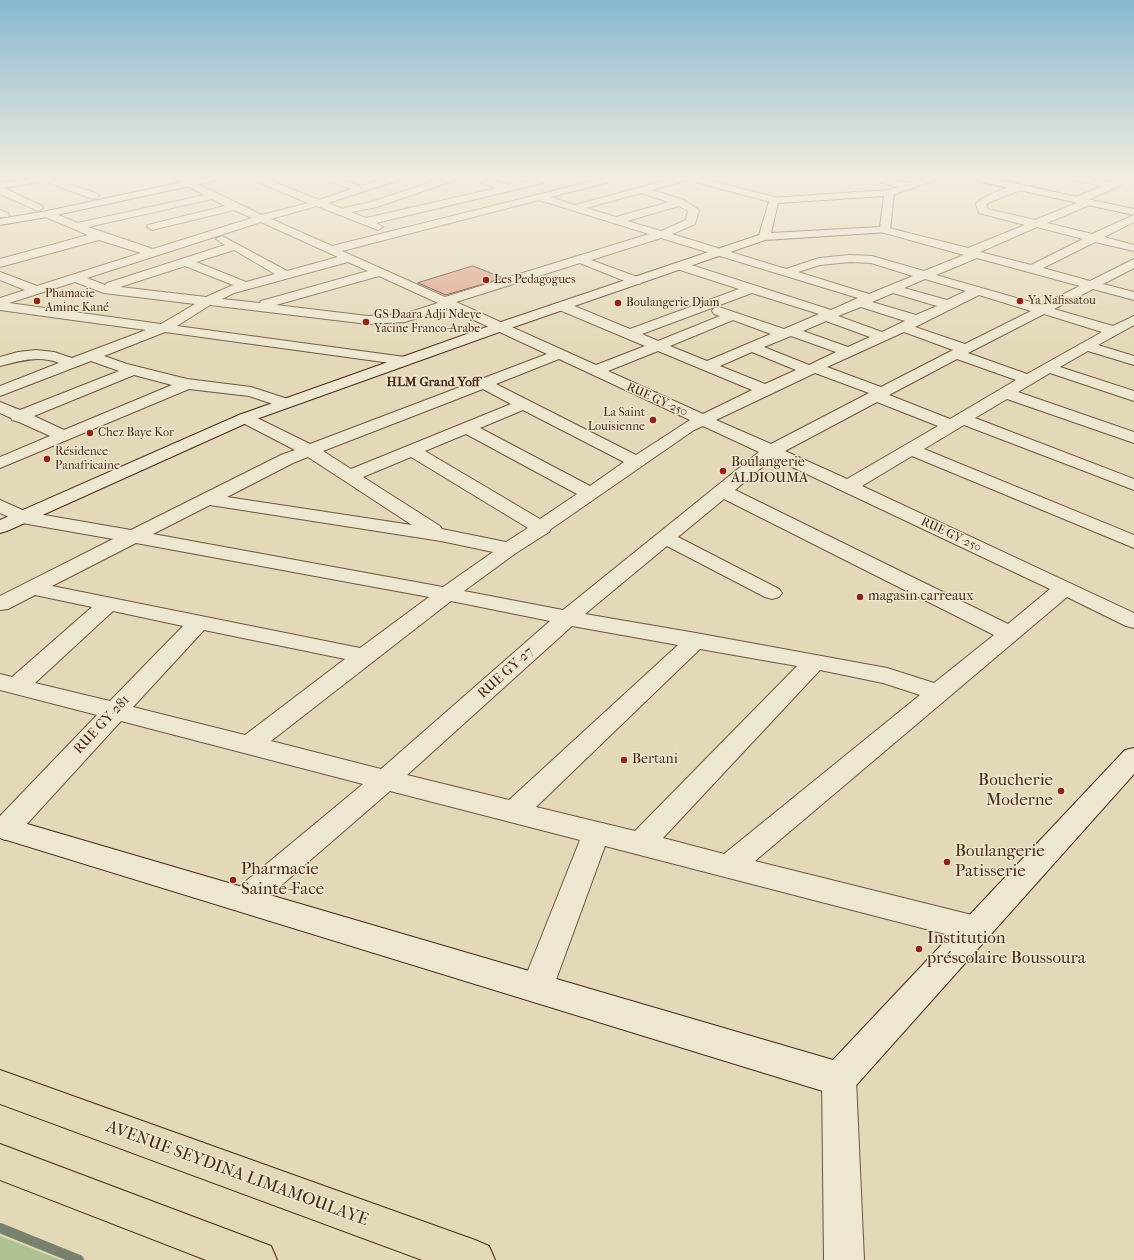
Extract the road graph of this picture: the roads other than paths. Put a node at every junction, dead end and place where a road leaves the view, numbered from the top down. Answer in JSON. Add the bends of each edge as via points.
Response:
{"nodes":[{"id":1,"x":96,"y":237,"type":"edge"},
{"id":2,"x":102,"y":237,"type":"edge"},
{"id":3,"x":180,"y":237,"type":"edge"},
{"id":4,"x":204,"y":237,"type":"edge"},
{"id":5,"x":217,"y":237,"type":"edge"},
{"id":6,"x":303,"y":237,"type":"edge"},
{"id":7,"x":383,"y":237,"type":"edge"},
{"id":8,"x":653,"y":237,"type":"edge"},
{"id":9,"x":671,"y":237,"type":"edge"},
{"id":10,"x":764,"y":237,"type":"joint"},
{"id":11,"x":767,"y":237,"type":"edge"},
{"id":12,"x":911,"y":237,"type":"edge"},
{"id":13,"x":1007,"y":237,"type":"edge"},
{"id":14,"x":1088,"y":237,"type":"edge"},
{"id":15,"x":1093,"y":238,"type":"junction"},
{"id":16,"x":192,"y":241,"type":"junction"},
{"id":17,"x":235,"y":246,"type":"junction"},
{"id":18,"x":55,"y":248,"type":"junction"},
{"id":19,"x":1134,"y":248,"type":"edge"},
{"id":20,"x":331,"y":250,"type":"junction"},
{"id":21,"x":721,"y":252,"type":"junction"},
{"id":22,"x":153,"y":253,"type":"junction"},
{"id":23,"x":972,"y":253,"type":"junction"},
{"id":24,"x":75,"y":255,"type":"dead end"},
{"id":25,"x":349,"y":258,"type":"junction"},
{"id":26,"x":579,"y":259,"type":"junction"},
{"id":27,"x":88,"y":260,"type":"dead end"},
{"id":28,"x":185,"y":262,"type":"junction"},
{"id":29,"x":0,"y":264,"type":"edge"},
{"id":30,"x":681,"y":266,"type":"junction"},
{"id":31,"x":1132,"y":266,"type":"edge"},
{"id":32,"x":108,"y":268,"type":"junction"},
{"id":33,"x":1032,"y":269,"type":"junction"},
{"id":34,"x":380,"y":272,"type":"junction"},
{"id":35,"x":788,"y":272,"type":"junction"},
{"id":36,"x":286,"y":275,"type":"junction"},
{"id":37,"x":925,"y":275,"type":"junction"},
{"id":38,"x":0,"y":276,"type":"edge"},
{"id":39,"x":75,"y":278,"type":"junction"},
{"id":40,"x":636,"y":281,"type":"junction"},
{"id":41,"x":829,"y":285,"type":"junction"},
{"id":42,"x":1093,"y":285,"type":"junction"},
{"id":43,"x":243,"y":286,"type":"junction"},
{"id":44,"x":104,"y":289,"type":"junction"},
{"id":45,"x":750,"y":289,"type":"junction"},
{"id":46,"x":892,"y":289,"type":"junction"},
{"id":47,"x":36,"y":290,"type":"junction"},
{"id":48,"x":977,"y":291,"type":"junction"},
{"id":49,"x":1134,"y":296,"type":"edge"},
{"id":50,"x":865,"y":300,"type":"junction"},
{"id":51,"x":208,"y":301,"type":"junction"},
{"id":52,"x":792,"y":301,"type":"junction"},
{"id":53,"x":0,"y":302,"type":"edge"},
{"id":54,"x":446,"y":303,"type":"junction"},
{"id":55,"x":949,"y":305,"type":"junction"},
{"id":56,"x":0,"y":306,"type":"edge"},
{"id":57,"x":562,"y":306,"type":"junction"},
{"id":58,"x":704,"y":306,"type":"junction"},
{"id":59,"x":254,"y":307,"type":"junction"},
{"id":60,"x":1042,"y":310,"type":"junction"},
{"id":61,"x":827,"y":315,"type":"junction"},
{"id":62,"x":732,"y":316,"type":"junction"},
{"id":63,"x":917,"y":320,"type":"junction"},
{"id":64,"x":1127,"y":326,"type":"edge"},
{"id":65,"x":500,"y":327,"type":"junction"},
{"id":66,"x":903,"y":327,"type":"junction"},
{"id":67,"x":164,"y":328,"type":"junction"},
{"id":68,"x":787,"y":333,"type":"junction"},
{"id":69,"x":630,"y":334,"type":"junction"},
{"id":70,"x":881,"y":336,"type":"junction"},
{"id":71,"x":657,"y":345,"type":"junction"},
{"id":72,"x":1087,"y":346,"type":"junction"},
{"id":73,"x":752,"y":348,"type":"junction"},
{"id":74,"x":848,"y":352,"type":"junction"},
{"id":75,"x":960,"y":352,"type":"junction"},
{"id":76,"x":559,"y":354,"type":"junction"},
{"id":77,"x":90,"y":356,"type":"junction"},
{"id":78,"x":3,"y":359,"type":"edge"},
{"id":79,"x":405,"y":361,"type":"junction"},
{"id":80,"x":1134,"y":361,"type":"edge"},
{"id":81,"x":71,"y":363,"type":"junction"},
{"id":82,"x":707,"y":366,"type":"junction"},
{"id":83,"x":1049,"y":368,"type":"junction"},
{"id":84,"x":812,"y":369,"type":"junction"},
{"id":85,"x":133,"y":370,"type":"junction"},
{"id":86,"x":594,"y":371,"type":"junction"},
{"id":87,"x":1028,"y":379,"type":"junction"},
{"id":88,"x":483,"y":383,"type":"junction"},
{"id":89,"x":187,"y":384,"type":"junction"},
{"id":90,"x":0,"y":390,"type":"edge"},
{"id":91,"x":765,"y":390,"type":"junction"},
{"id":92,"x":1006,"y":393,"type":"junction"},
{"id":93,"x":879,"y":395,"type":"junction"},
{"id":94,"x":1134,"y":396,"type":"edge"},
{"id":95,"x":285,"y":403,"type":"junction"},
{"id":96,"x":524,"y":404,"type":"junction"},
{"id":97,"x":0,"y":407,"type":"edge"},
{"id":98,"x":18,"y":416,"type":"junction"},
{"id":99,"x":245,"y":418,"type":"junction"},
{"id":100,"x":702,"y":420,"type":"junction"},
{"id":101,"x":957,"y":423,"type":"junction"},
{"id":102,"x":468,"y":428,"type":"junction"},
{"id":103,"x":63,"y":436,"type":"junction"},
{"id":104,"x":1134,"y":438,"type":"edge"},
{"id":105,"x":309,"y":450,"type":"junction"},
{"id":106,"x":913,"y":450,"type":"junction"},
{"id":107,"x":413,"y":451,"type":"junction"},
{"id":108,"x":771,"y":451,"type":"junction"},
{"id":109,"x":637,"y":462,"type":"junction"},
{"id":110,"x":0,"y":463,"type":"edge"},
{"id":111,"x":350,"y":476,"type":"junction"},
{"id":112,"x":1134,"y":485,"type":"edge"},
{"id":113,"x":848,"y":486,"type":"junction"},
{"id":114,"x":723,"y":491,"type":"junction"},
{"id":115,"x":591,"y":494,"type":"junction"},
{"id":116,"x":207,"y":499,"type":"junction"},
{"id":117,"x":0,"y":506,"type":"edge"},
{"id":118,"x":22,"y":517,"type":"junction"},
{"id":119,"x":0,"y":527,"type":"edge"},
{"id":120,"x":542,"y":528,"type":"junction"},
{"id":121,"x":441,"y":534,"type":"junction"},
{"id":122,"x":135,"y":537,"type":"junction"},
{"id":123,"x":666,"y":538,"type":"junction"},
{"id":124,"x":1134,"y":542,"type":"edge"},
{"id":125,"x":509,"y":549,"type":"junction"},
{"id":126,"x":33,"y":588,"type":"junction"},
{"id":127,"x":1064,"y":588,"type":"junction"},
{"id":128,"x":772,"y":593,"type":"dead end"},
{"id":129,"x":447,"y":594,"type":"junction"},
{"id":130,"x":109,"y":603,"type":"junction"},
{"id":131,"x":0,"y":604,"type":"edge"},
{"id":132,"x":567,"y":618,"type":"junction"},
{"id":133,"x":1134,"y":621,"type":"edge"},
{"id":134,"x":199,"y":622,"type":"junction"},
{"id":135,"x":1010,"y":634,"type":"junction"},
{"id":136,"x":696,"y":640,"type":"junction"},
{"id":137,"x":364,"y":656,"type":"junction"},
{"id":138,"x":815,"y":662,"type":"junction"},
{"id":139,"x":9,"y":684,"type":"edge"},
{"id":140,"x":938,"y":693,"type":"junction"},
{"id":141,"x":115,"y":711,"type":"junction"},
{"id":142,"x":249,"y":745,"type":"junction"},
{"id":143,"x":1134,"y":757,"type":"edge"},
{"id":144,"x":385,"y":780,"type":"junction"},
{"id":145,"x":514,"y":812,"type":"junction"},
{"id":146,"x":3,"y":828,"type":"edge"},
{"id":147,"x":596,"y":833,"type":"junction"},
{"id":148,"x":640,"y":844,"type":"junction"},
{"id":149,"x":729,"y":866,"type":"junction"},
{"id":150,"x":244,"y":900,"type":"junction"},
{"id":151,"x":976,"y":929,"type":"junction"},
{"id":152,"x":536,"y":988,"type":"junction"},
{"id":153,"x":839,"y":1079,"type":"junction"},
{"id":154,"x":0,"y":1087,"type":"edge"},
{"id":155,"x":0,"y":1162,"type":"edge"},
{"id":156,"x":257,"y":1260,"type":"edge"},
{"id":157,"x":474,"y":1260,"type":"edge"},
{"id":158,"x":844,"y":1260,"type":"edge"}],
"edges":[{"from":1,"to":18,"type":"street"},
{"from":2,"to":22,"type":"street"},
{"from":3,"to":16,"type":"street"},
{"from":4,"to":16,"type":"street"},
{"from":5,"to":17,"type":"street"},
{"from":6,"to":20,"type":"street","name":"RUE GY-250"},
{"from":7,"to":20,"type":"street"},
{"from":8,"to":26,"type":"street"},
{"from":9,"to":21,"type":"street"},
{"from":10,"to":11,"type":"street"},
{"from":10,"to":21,"type":"street"},
{"from":12,"to":23,"type":"street"},
{"from":13,"to":23,"type":"street"},
{"from":14,"to":15,"type":"street"},
{"from":15,"to":19,"type":"street"},
{"from":15,"to":33,"type":"street"},
{"from":16,"to":22,"type":"street"},
{"from":17,"to":28,"type":"street"},
{"from":17,"to":36,"type":"street"},
{"from":18,"to":24,"type":"street"},
{"from":18,"to":29,"type":"street"},
{"from":20,"to":25,"type":"street","name":"RUE GY-250"},
{"from":21,"to":30,"type":"street"},
{"from":21,"to":35,"type":"street"},
{"from":22,"to":32,"type":"street"},
{"from":23,"to":33,"type":"street"},
{"from":23,"to":37,"type":"street"},
{"from":25,"to":34,"type":"street","name":"RUE GY-250"},
{"from":25,"to":36,"type":"street"},
{"from":26,"to":40,"type":"street"},
{"from":26,"to":54,"type":"street"},
{"from":27,"to":32,"type":"street"},
{"from":28,"to":43,"type":"street"},
{"from":28,"to":44,"type":"street"},
{"from":30,"to":40,"type":"street"},
{"from":30,"to":45,"type":"street"},
{"from":31,"to":42,"type":"street","name":"RUE GY-27"},
{"from":32,"to":39,"type":"street"},
{"from":33,"to":42,"type":"street"},
{"from":34,"to":54,"type":"street","name":"RUE GY-250"},
{"from":34,"to":59,"type":"street"},
{"from":35,"to":37,"type":"street","via":[[818,261],[855,259],[872,260]]},
{"from":35,"to":41,"type":"street"},
{"from":36,"to":43,"type":"street"},
{"from":37,"to":46,"type":"street"},
{"from":37,"to":48,"type":"street"},
{"from":38,"to":47,"type":"street"},
{"from":39,"to":44,"type":"street"},
{"from":39,"to":47,"type":"street"},
{"from":40,"to":57,"type":"street"},
{"from":41,"to":50,"type":"street"},
{"from":41,"to":52,"type":"street"},
{"from":42,"to":49,"type":"street"},
{"from":42,"to":60,"type":"street","name":"RUE GY-27"},
{"from":43,"to":51,"type":"street"},
{"from":44,"to":51,"type":"street"},
{"from":45,"to":52,"type":"street"},
{"from":45,"to":58,"type":"street"},
{"from":46,"to":50,"type":"street"},
{"from":46,"to":55,"type":"street"},
{"from":47,"to":53,"type":"street"},
{"from":48,"to":55,"type":"street"},
{"from":48,"to":60,"type":"street"},
{"from":50,"to":61,"type":"street"},
{"from":50,"to":63,"type":"street"},
{"from":51,"to":59,"type":"street"},
{"from":51,"to":67,"type":"street"},
{"from":52,"to":61,"type":"street"},
{"from":54,"to":59,"type":"street","via":[[394,320],[368,320]]},
{"from":54,"to":65,"type":"street","name":"RUE GY-250"},
{"from":55,"to":63,"type":"street"},
{"from":56,"to":67,"type":"street"},
{"from":57,"to":65,"type":"street"},
{"from":57,"to":69,"type":"street"},
{"from":58,"to":62,"type":"street"},
{"from":58,"to":69,"type":"street"},
{"from":60,"to":64,"type":"street"},
{"from":60,"to":75,"type":"street","name":"RUE GY-27"},
{"from":61,"to":68,"type":"street"},
{"from":61,"to":70,"type":"street"},
{"from":62,"to":68,"type":"street"},
{"from":62,"to":71,"type":"street"},
{"from":63,"to":66,"type":"street"},
{"from":64,"to":72,"type":"street"},
{"from":65,"to":76,"type":"street","name":"RUE GY-250"},
{"from":65,"to":79,"type":"street"},
{"from":66,"to":70,"type":"street"},
{"from":66,"to":75,"type":"street"},
{"from":67,"to":77,"type":"street"},
{"from":67,"to":79,"type":"street"},
{"from":68,"to":73,"type":"street"},
{"from":68,"to":74,"type":"street"},
{"from":69,"to":71,"type":"street"},
{"from":70,"to":74,"type":"street"},
{"from":71,"to":82,"type":"street"},
{"from":71,"to":86,"type":"street"},
{"from":72,"to":80,"type":"street"},
{"from":72,"to":83,"type":"street"},
{"from":73,"to":82,"type":"street"},
{"from":73,"to":84,"type":"street"},
{"from":74,"to":84,"type":"street"},
{"from":75,"to":87,"type":"street"},
{"from":75,"to":93,"type":"street","name":"RUE GY-27"},
{"from":76,"to":86,"type":"street","name":"RUE GY-250"},
{"from":76,"to":88,"type":"street"},
{"from":77,"to":81,"type":"street"},
{"from":77,"to":85,"type":"street"},
{"from":78,"to":81,"type":"street","via":[[40,355],[62,358]]},
{"from":79,"to":95,"type":"street"},
{"from":81,"to":90,"type":"street"},
{"from":82,"to":91,"type":"street"},
{"from":83,"to":87,"type":"street"},
{"from":83,"to":94,"type":"street"},
{"from":84,"to":91,"type":"street"},
{"from":84,"to":93,"type":"street"},
{"from":85,"to":89,"type":"street"},
{"from":85,"to":98,"type":"street"},
{"from":86,"to":100,"type":"street","name":"RUE GY-250"},
{"from":87,"to":92,"type":"street"},
{"from":88,"to":96,"type":"street"},
{"from":88,"to":105,"type":"street"},
{"from":89,"to":95,"type":"street","via":[[251,392]]},
{"from":89,"to":103,"type":"street"},
{"from":91,"to":100,"type":"street"},
{"from":92,"to":101,"type":"street"},
{"from":92,"to":104,"type":"street"},
{"from":93,"to":101,"type":"street"},
{"from":93,"to":108,"type":"street","name":"RUE GY-27"},
{"from":95,"to":99,"type":"street"},
{"from":96,"to":102,"type":"street"},
{"from":96,"to":109,"type":"street"},
{"from":97,"to":98,"type":"street"},
{"from":98,"to":103,"type":"street"},
{"from":99,"to":105,"type":"street"},
{"from":99,"to":118,"type":"street"},
{"from":100,"to":108,"type":"street","name":"RUE GY-250"},
{"from":100,"to":109,"type":"street"},
{"from":101,"to":106,"type":"street"},
{"from":101,"to":112,"type":"street"},
{"from":102,"to":107,"type":"street"},
{"from":102,"to":115,"type":"street"},
{"from":103,"to":110,"type":"street"},
{"from":105,"to":111,"type":"street"},
{"from":105,"to":116,"type":"street"},
{"from":106,"to":113,"type":"street"},
{"from":106,"to":124,"type":"street"},
{"from":107,"to":111,"type":"street"},
{"from":107,"to":120,"type":"street"},
{"from":108,"to":113,"type":"street","name":"RUE GY-250"},
{"from":108,"to":114,"type":"street","name":"RUE GY-27"},
{"from":109,"to":115,"type":"street"},
{"from":111,"to":121,"type":"street"},
{"from":113,"to":127,"type":"street","name":"RUE GY-250"},
{"from":114,"to":123,"type":"street","name":"RUE GY-27"},
{"from":114,"to":135,"type":"street"},
{"from":115,"to":120,"type":"street"},
{"from":116,"to":121,"type":"street"},
{"from":116,"to":122,"type":"street"},
{"from":117,"to":118,"type":"street"},
{"from":118,"to":119,"type":"street"},
{"from":118,"to":122,"type":"street"},
{"from":120,"to":125,"type":"street"},
{"from":121,"to":125,"type":"street"},
{"from":122,"to":126,"type":"street"},
{"from":122,"to":129,"type":"street"},
{"from":123,"to":128,"type":"street"},
{"from":123,"to":132,"type":"street","name":"RUE GY-27"},
{"from":125,"to":129,"type":"street"},
{"from":126,"to":130,"type":"street"},
{"from":126,"to":131,"type":"street"},
{"from":127,"to":133,"type":"street","name":"RUE GY-250"},
{"from":127,"to":135,"type":"street"},
{"from":129,"to":132,"type":"street"},
{"from":129,"to":137,"type":"street"},
{"from":130,"to":134,"type":"street"},
{"from":130,"to":139,"type":"street"},
{"from":132,"to":136,"type":"street"},
{"from":132,"to":144,"type":"street","name":"RUE GY-27"},
{"from":134,"to":137,"type":"street"},
{"from":134,"to":141,"type":"street","name":"RUE GY-281"},
{"from":135,"to":140,"type":"street"},
{"from":136,"to":138,"type":"street"},
{"from":136,"to":145,"type":"street"},
{"from":137,"to":142,"type":"street"},
{"from":138,"to":140,"type":"street","via":[[887,676]]},
{"from":138,"to":148,"type":"street"},
{"from":139,"to":141,"type":"street"},
{"from":140,"to":149,"type":"street"},
{"from":141,"to":142,"type":"street"},
{"from":141,"to":146,"type":"street","name":"RUE GY-281"},
{"from":142,"to":144,"type":"street"},
{"from":143,"to":151,"type":"street"},
{"from":144,"to":145,"type":"street"},
{"from":144,"to":150,"type":"street","name":"RUE GY-27"},
{"from":145,"to":147,"type":"street"},
{"from":146,"to":150,"type":"street"},
{"from":147,"to":148,"type":"street"},
{"from":147,"to":152,"type":"street"},
{"from":148,"to":149,"type":"street"},
{"from":149,"to":151,"type":"street"},
{"from":150,"to":152,"type":"street"},
{"from":151,"to":153,"type":"street"},
{"from":152,"to":153,"type":"street"},
{"from":153,"to":158,"type":"street"},
{"from":154,"to":157,"type":"highway","name":"AVENUE SEYDINA LIMAMOULAYE"},
{"from":155,"to":156,"type":"highway"}]}
